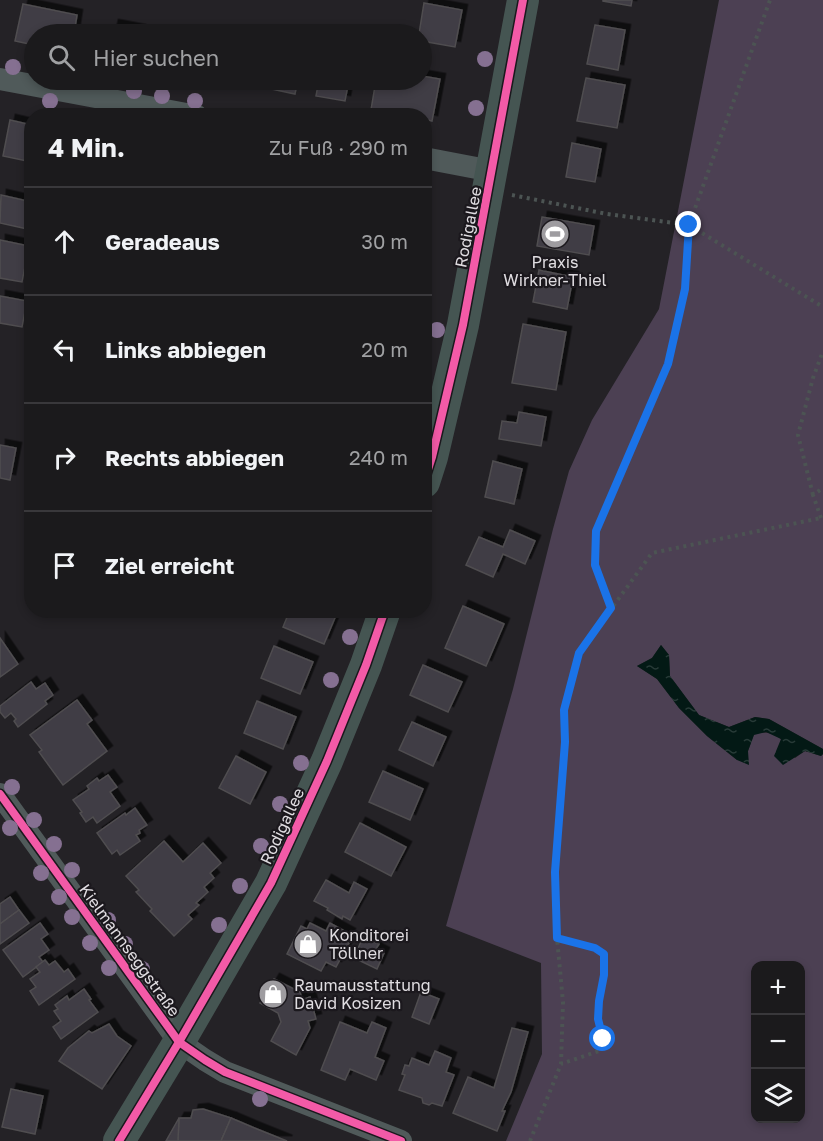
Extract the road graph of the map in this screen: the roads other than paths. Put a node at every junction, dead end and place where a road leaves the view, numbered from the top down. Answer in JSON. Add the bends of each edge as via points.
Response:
{"nodes":[{"id":1,"x":524,"y":0,"type":"edge"},
{"id":2,"x":0,"y":79,"type":"edge"},
{"id":3,"x":24,"y":84,"type":"edge"},
{"id":4,"x":59,"y":90,"type":"edge"},
{"id":5,"x":154,"y":108,"type":"edge"},
{"id":6,"x":432,"y":161,"type":"edge"},
{"id":7,"x":490,"y":180,"type":"junction"},
{"id":8,"x":432,"y":445,"type":"edge"},
{"id":9,"x":382,"y":618,"type":"edge"},
{"id":10,"x":0,"y":794,"type":"edge"},
{"id":11,"x":179,"y":1042,"type":"junction"},
{"id":12,"x":119,"y":1141,"type":"edge"},
{"id":13,"x":401,"y":1141,"type":"edge"}],
"edges":[{"from":1,"to":7,"type":"main road","name":"Rodigallee"},
{"from":2,"to":3,"type":"street"},
{"from":4,"to":5,"type":"street"},
{"from":6,"to":7,"type":"street"},
{"from":7,"to":8,"type":"main road","name":"Rodigallee","via":[[462,325]]},
{"from":9,"to":11,"type":"main road","name":"Rodigallee","via":[[327,761],[271,883]]},
{"from":10,"to":11,"type":"street","name":"Kielmannseggstraße"},
{"from":11,"to":12,"type":"main road","name":"Rodigallee"},
{"from":11,"to":13,"type":"street","name":"Kielmannseggstraße","via":[[225,1072]]}]}
